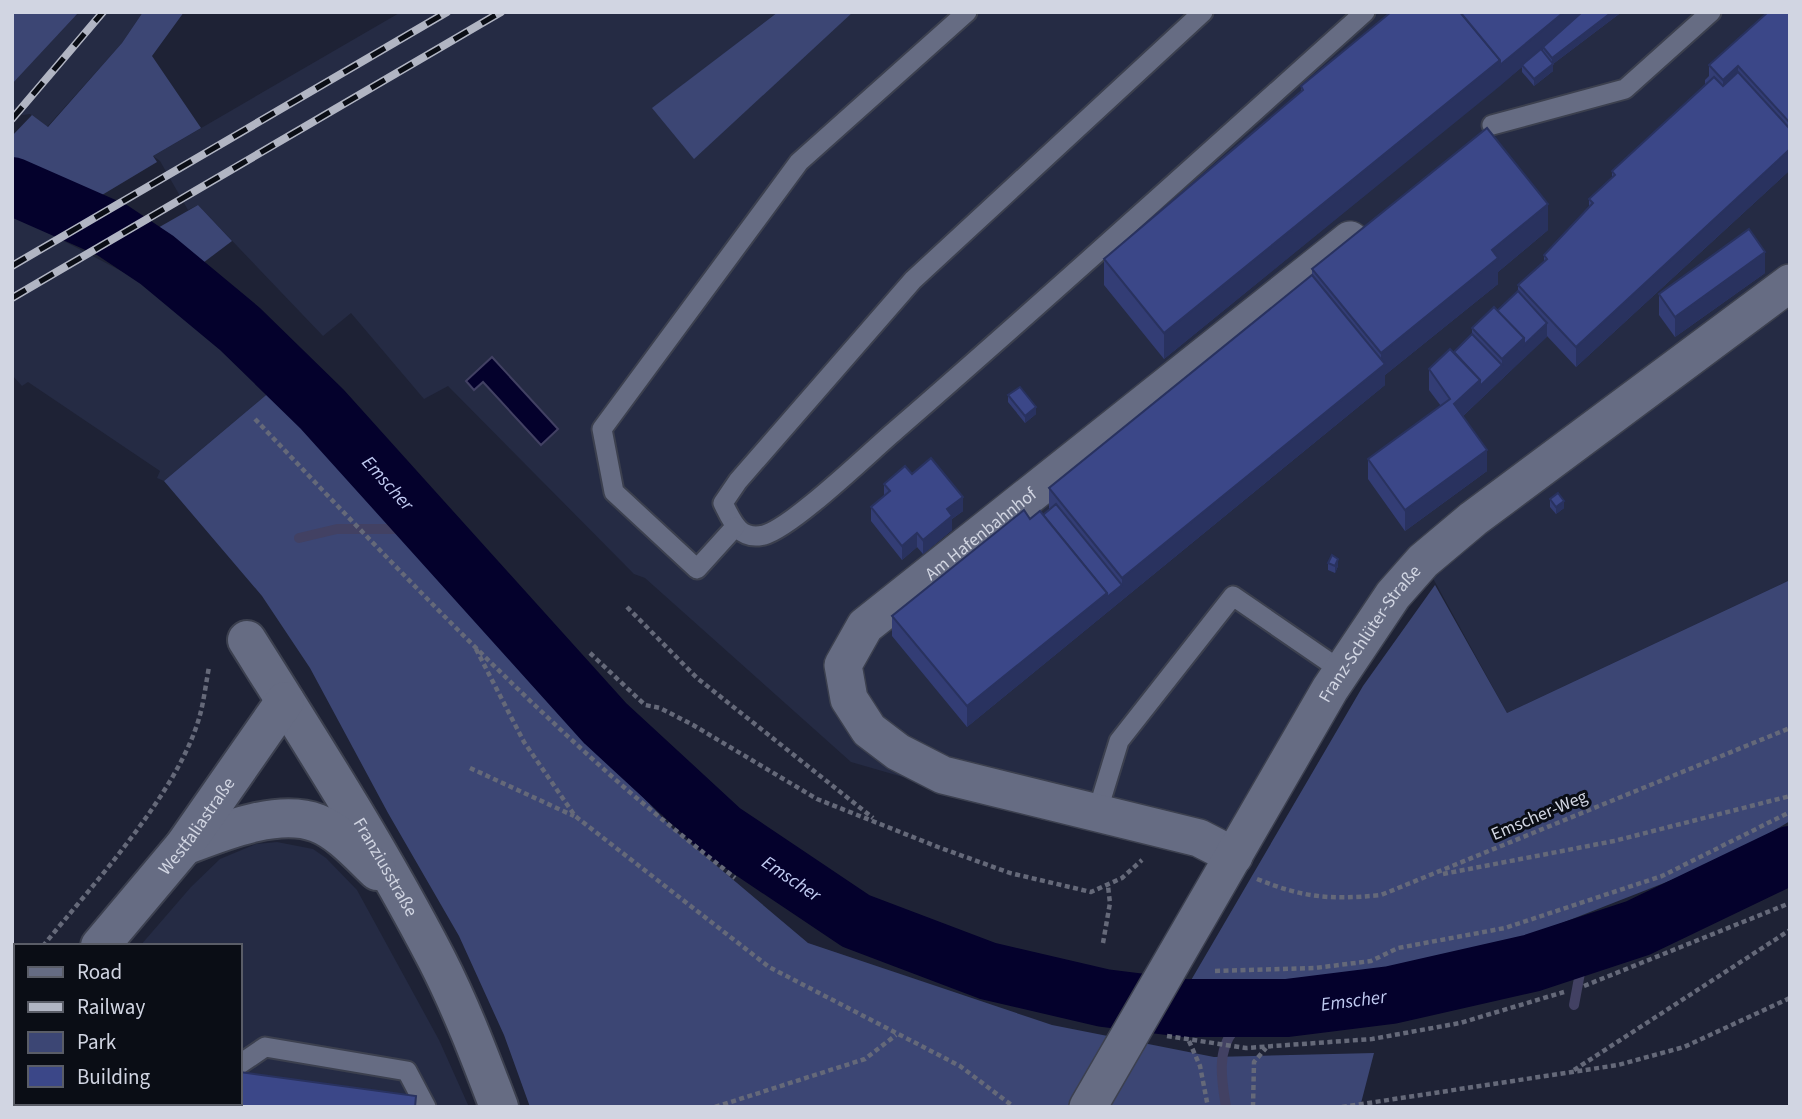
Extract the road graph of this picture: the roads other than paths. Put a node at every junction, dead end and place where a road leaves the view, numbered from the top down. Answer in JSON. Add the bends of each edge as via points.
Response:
{"nodes":[{"id":1,"x":967,"y":12,"type":"edge"},
{"id":2,"x":1203,"y":12,"type":"edge"},
{"id":3,"x":1365,"y":12,"type":"edge"},
{"id":4,"x":1711,"y":12,"type":"edge"},
{"id":5,"x":1482,"y":134,"type":"edge"},
{"id":6,"x":1375,"y":220,"type":"edge"},
{"id":7,"x":1790,"y":283,"type":"edge"},
{"id":8,"x":735,"y":527,"type":"junction"},
{"id":9,"x":247,"y":640,"type":"dead end"},
{"id":10,"x":1342,"y":671,"type":"junction"},
{"id":11,"x":285,"y":701,"type":"junction"},
{"id":12,"x":1097,"y":813,"type":"junction"},
{"id":13,"x":349,"y":829,"type":"junction"},
{"id":14,"x":184,"y":846,"type":"junction"},
{"id":15,"x":1234,"y":856,"type":"junction"},
{"id":16,"x":102,"y":944,"type":"edge"},
{"id":17,"x":242,"y":1063,"type":"edge"},
{"id":18,"x":426,"y":1107,"type":"edge"},
{"id":19,"x":499,"y":1107,"type":"edge"},
{"id":20,"x":1088,"y":1107,"type":"edge"}],
"edges":[{"from":1,"to":8,"type":"lane","via":[[799,162],[602,429],[614,492],[697,569]]},
{"from":2,"to":8,"type":"lane","via":[[913,280],[738,481],[723,503]]},
{"from":3,"to":8,"type":"lane","via":[[1006,335],[805,508],[765,534],[748,536]]},
{"from":4,"to":5,"type":"lane","via":[[1625,89]]},
{"from":6,"to":12,"type":"street","name":"Am Hafenbahnhof","via":[[864,626],[843,665],[849,699],[869,730],[898,752],[943,775]]},
{"from":7,"to":10,"type":"street","name":"Franz-Schlüter-Straße","via":[[1423,561],[1393,595]]},
{"from":9,"to":11,"type":"street","name":"Franziusstraße"},
{"from":10,"to":12,"type":"lane","via":[[1233,596],[1119,741]]},
{"from":10,"to":15,"type":"street","name":"Franz-Schlüter-Straße"},
{"from":11,"to":13,"type":"street","name":"Franziusstraße"},
{"from":11,"to":14,"type":"street","name":"Westfaliastraße"},
{"from":12,"to":15,"type":"street","name":"Am Hafenbahnhof","via":[[1199,838]]},
{"from":13,"to":14,"type":"street","via":[[274,819],[236,826]]},
{"from":13,"to":19,"type":"street","name":"Franziusstraße","via":[[399,892],[443,972]]},
{"from":14,"to":16,"type":"street","name":"Westfaliastraße"},
{"from":15,"to":20,"type":"street","name":"Franz-Schlüter-Straße"},
{"from":17,"to":18,"type":"lane","via":[[265,1047],[407,1071]]}]}
